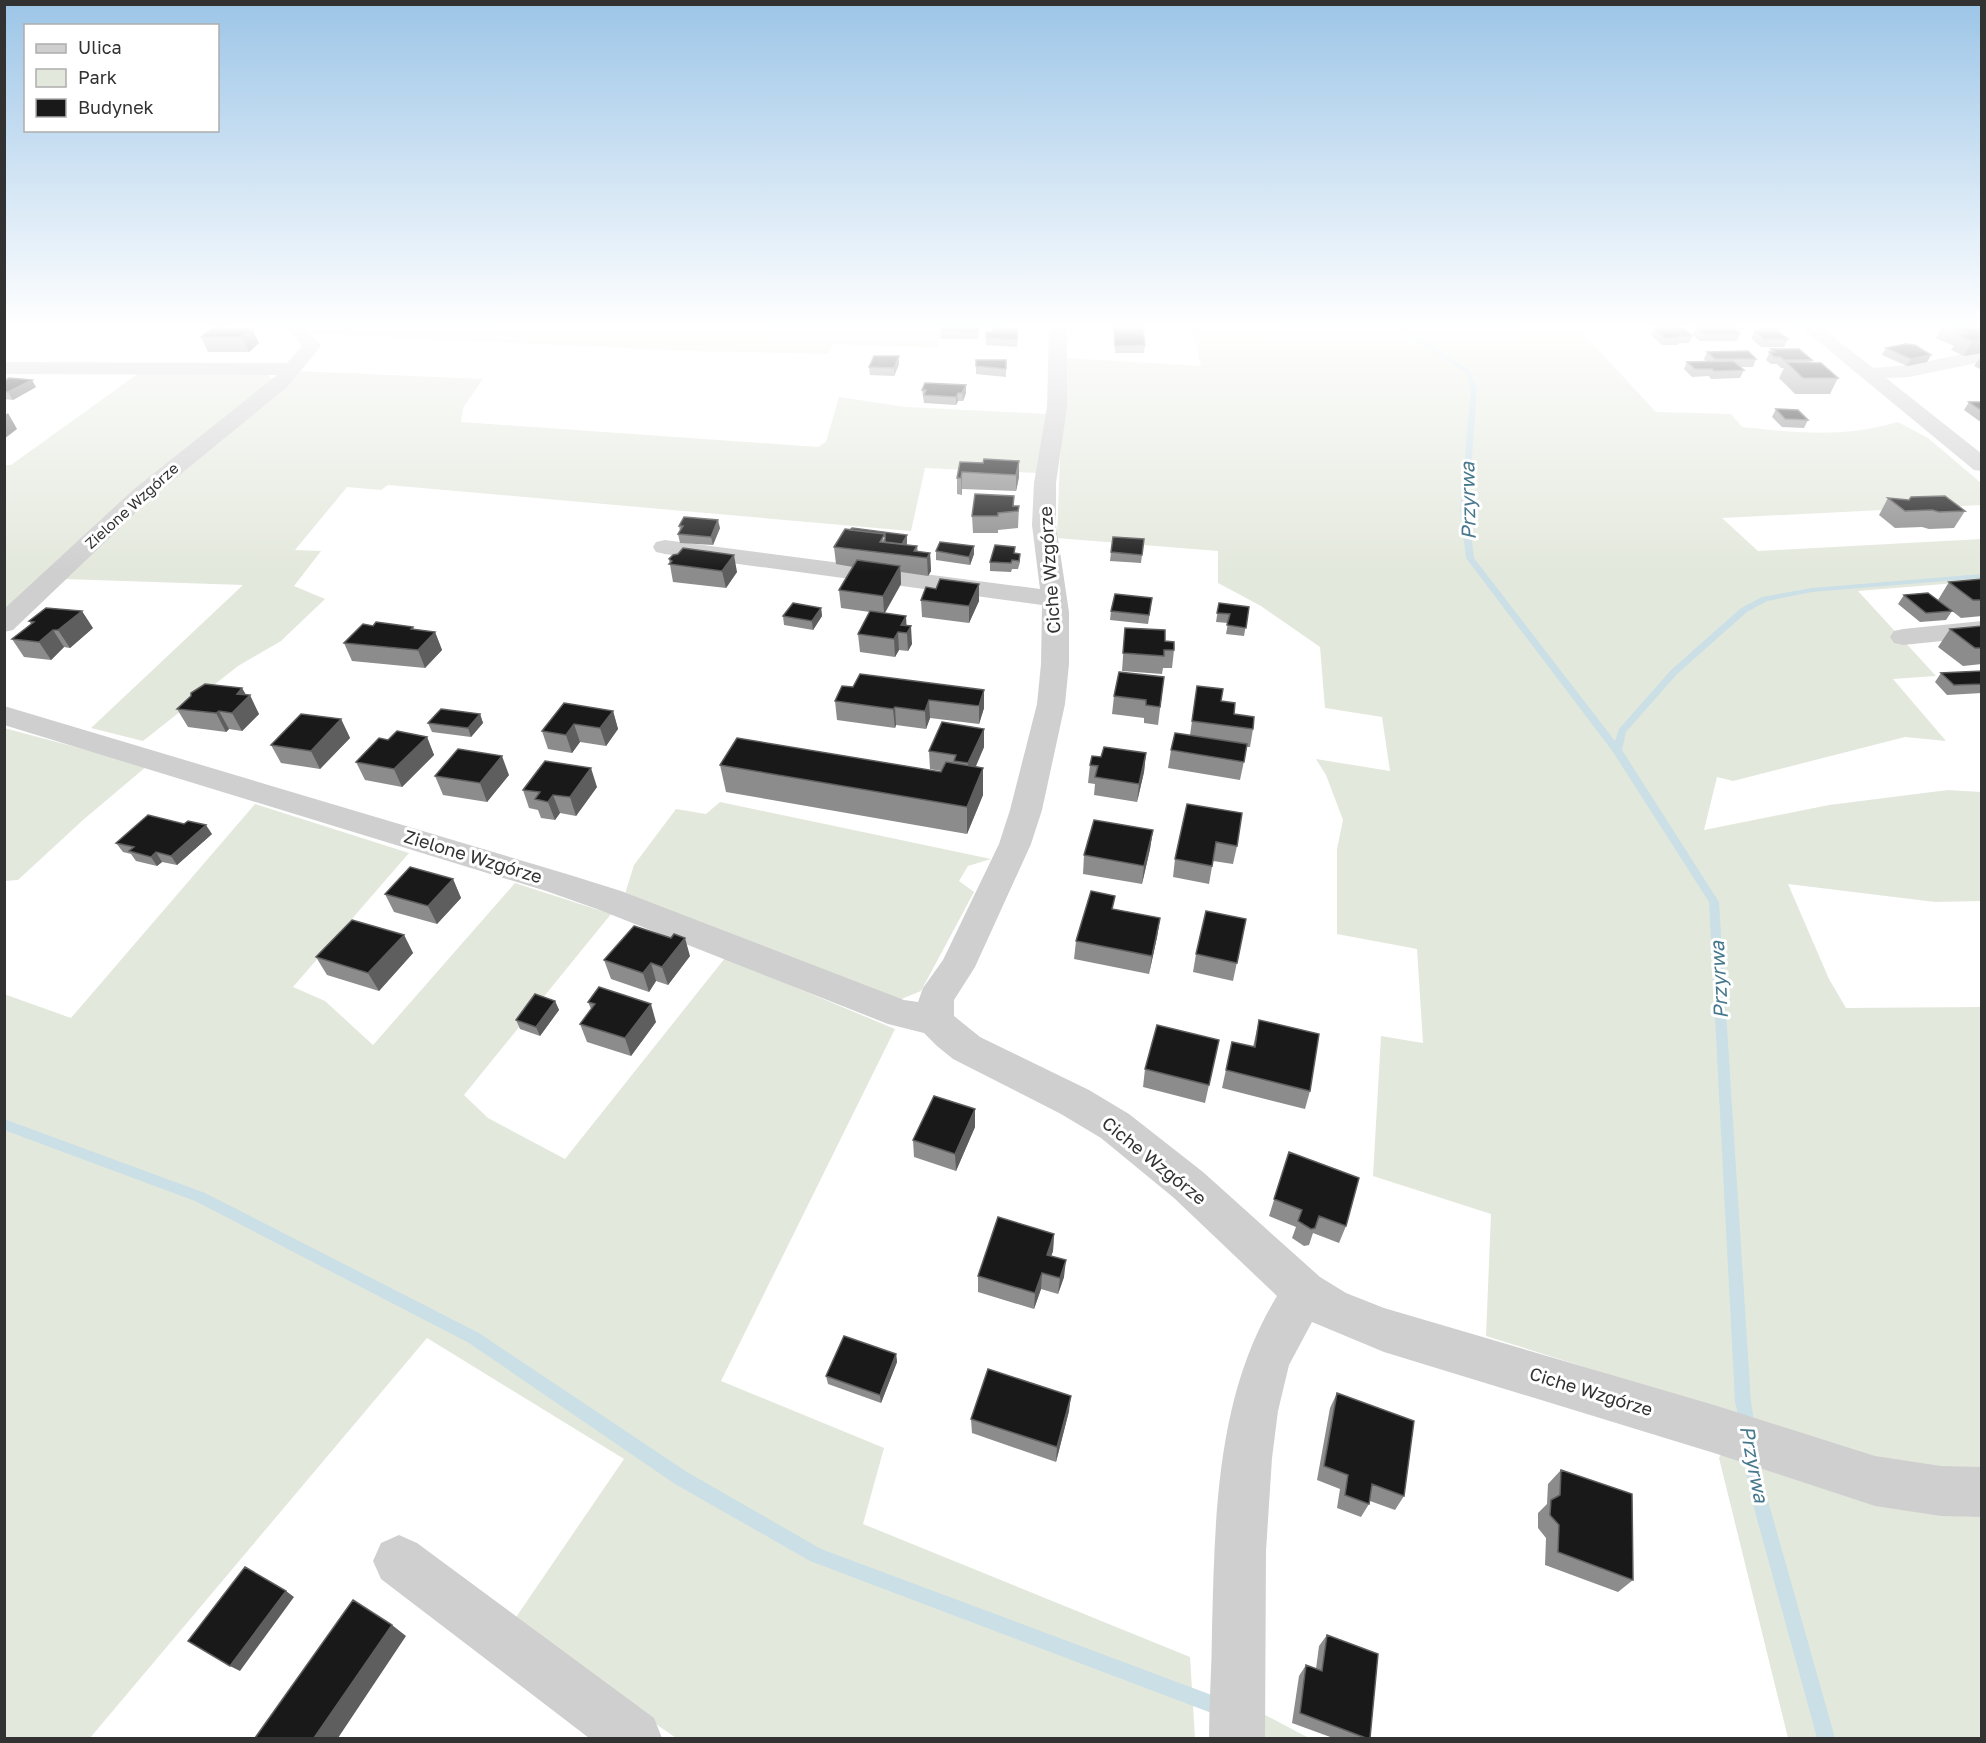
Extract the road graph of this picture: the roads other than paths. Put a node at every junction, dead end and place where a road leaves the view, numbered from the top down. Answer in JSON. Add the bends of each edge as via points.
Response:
{"nodes":[{"id":1,"x":247,"y":409,"type":"edge"},
{"id":2,"x":1057,"y":409,"type":"edge"},
{"id":3,"x":1912,"y":409,"type":"edge"},
{"id":4,"x":1982,"y":465,"type":"edge"},
{"id":5,"x":665,"y":547,"type":"dead end"},
{"id":6,"x":1054,"y":599,"type":"junction"},
{"id":7,"x":4,"y":624,"type":"edge"},
{"id":8,"x":1982,"y":629,"type":"edge"},
{"id":9,"x":1903,"y":637,"type":"dead end"},
{"id":10,"x":4,"y":715,"type":"edge"},
{"id":11,"x":935,"y":1020,"type":"junction"},
{"id":12,"x":1304,"y":1292,"type":"junction"},
{"id":13,"x":1982,"y":1492,"type":"edge"},
{"id":14,"x":399,"y":1561,"type":"dead end"},
{"id":15,"x":634,"y":1738,"type":"edge"},
{"id":16,"x":1237,"y":1738,"type":"edge"}],
"edges":[{"from":1,"to":7,"type":"street","name":"Zielone Wzgórze","via":[[141,495]]},
{"from":2,"to":6,"type":"street","name":"Ciche Wzgórze","via":[[1045,483],[1044,525]]},
{"from":3,"to":4,"type":"street"},
{"from":5,"to":6,"type":"street"},
{"from":6,"to":11,"type":"street","name":"Ciche Wzgórze","via":[[1051,704],[1026,810],[1015,844],[957,967],[936,998]]},
{"from":8,"to":9,"type":"street"},
{"from":10,"to":11,"type":"street","name":"Zielone Wzgórze","via":[[558,883],[901,1014]]},
{"from":11,"to":12,"type":"street","name":"Ciche Wzgórze","via":[[946,1035],[971,1050],[1114,1125],[1167,1166]]},
{"from":12,"to":13,"type":"street","name":"Ciche Wzgórze","via":[[1330,1308],[1384,1330],[1875,1481],[1941,1491]]},
{"from":12,"to":16,"type":"street","via":[[1266,1362],[1250,1433],[1241,1500]]},
{"from":14,"to":15,"type":"street"}]}
